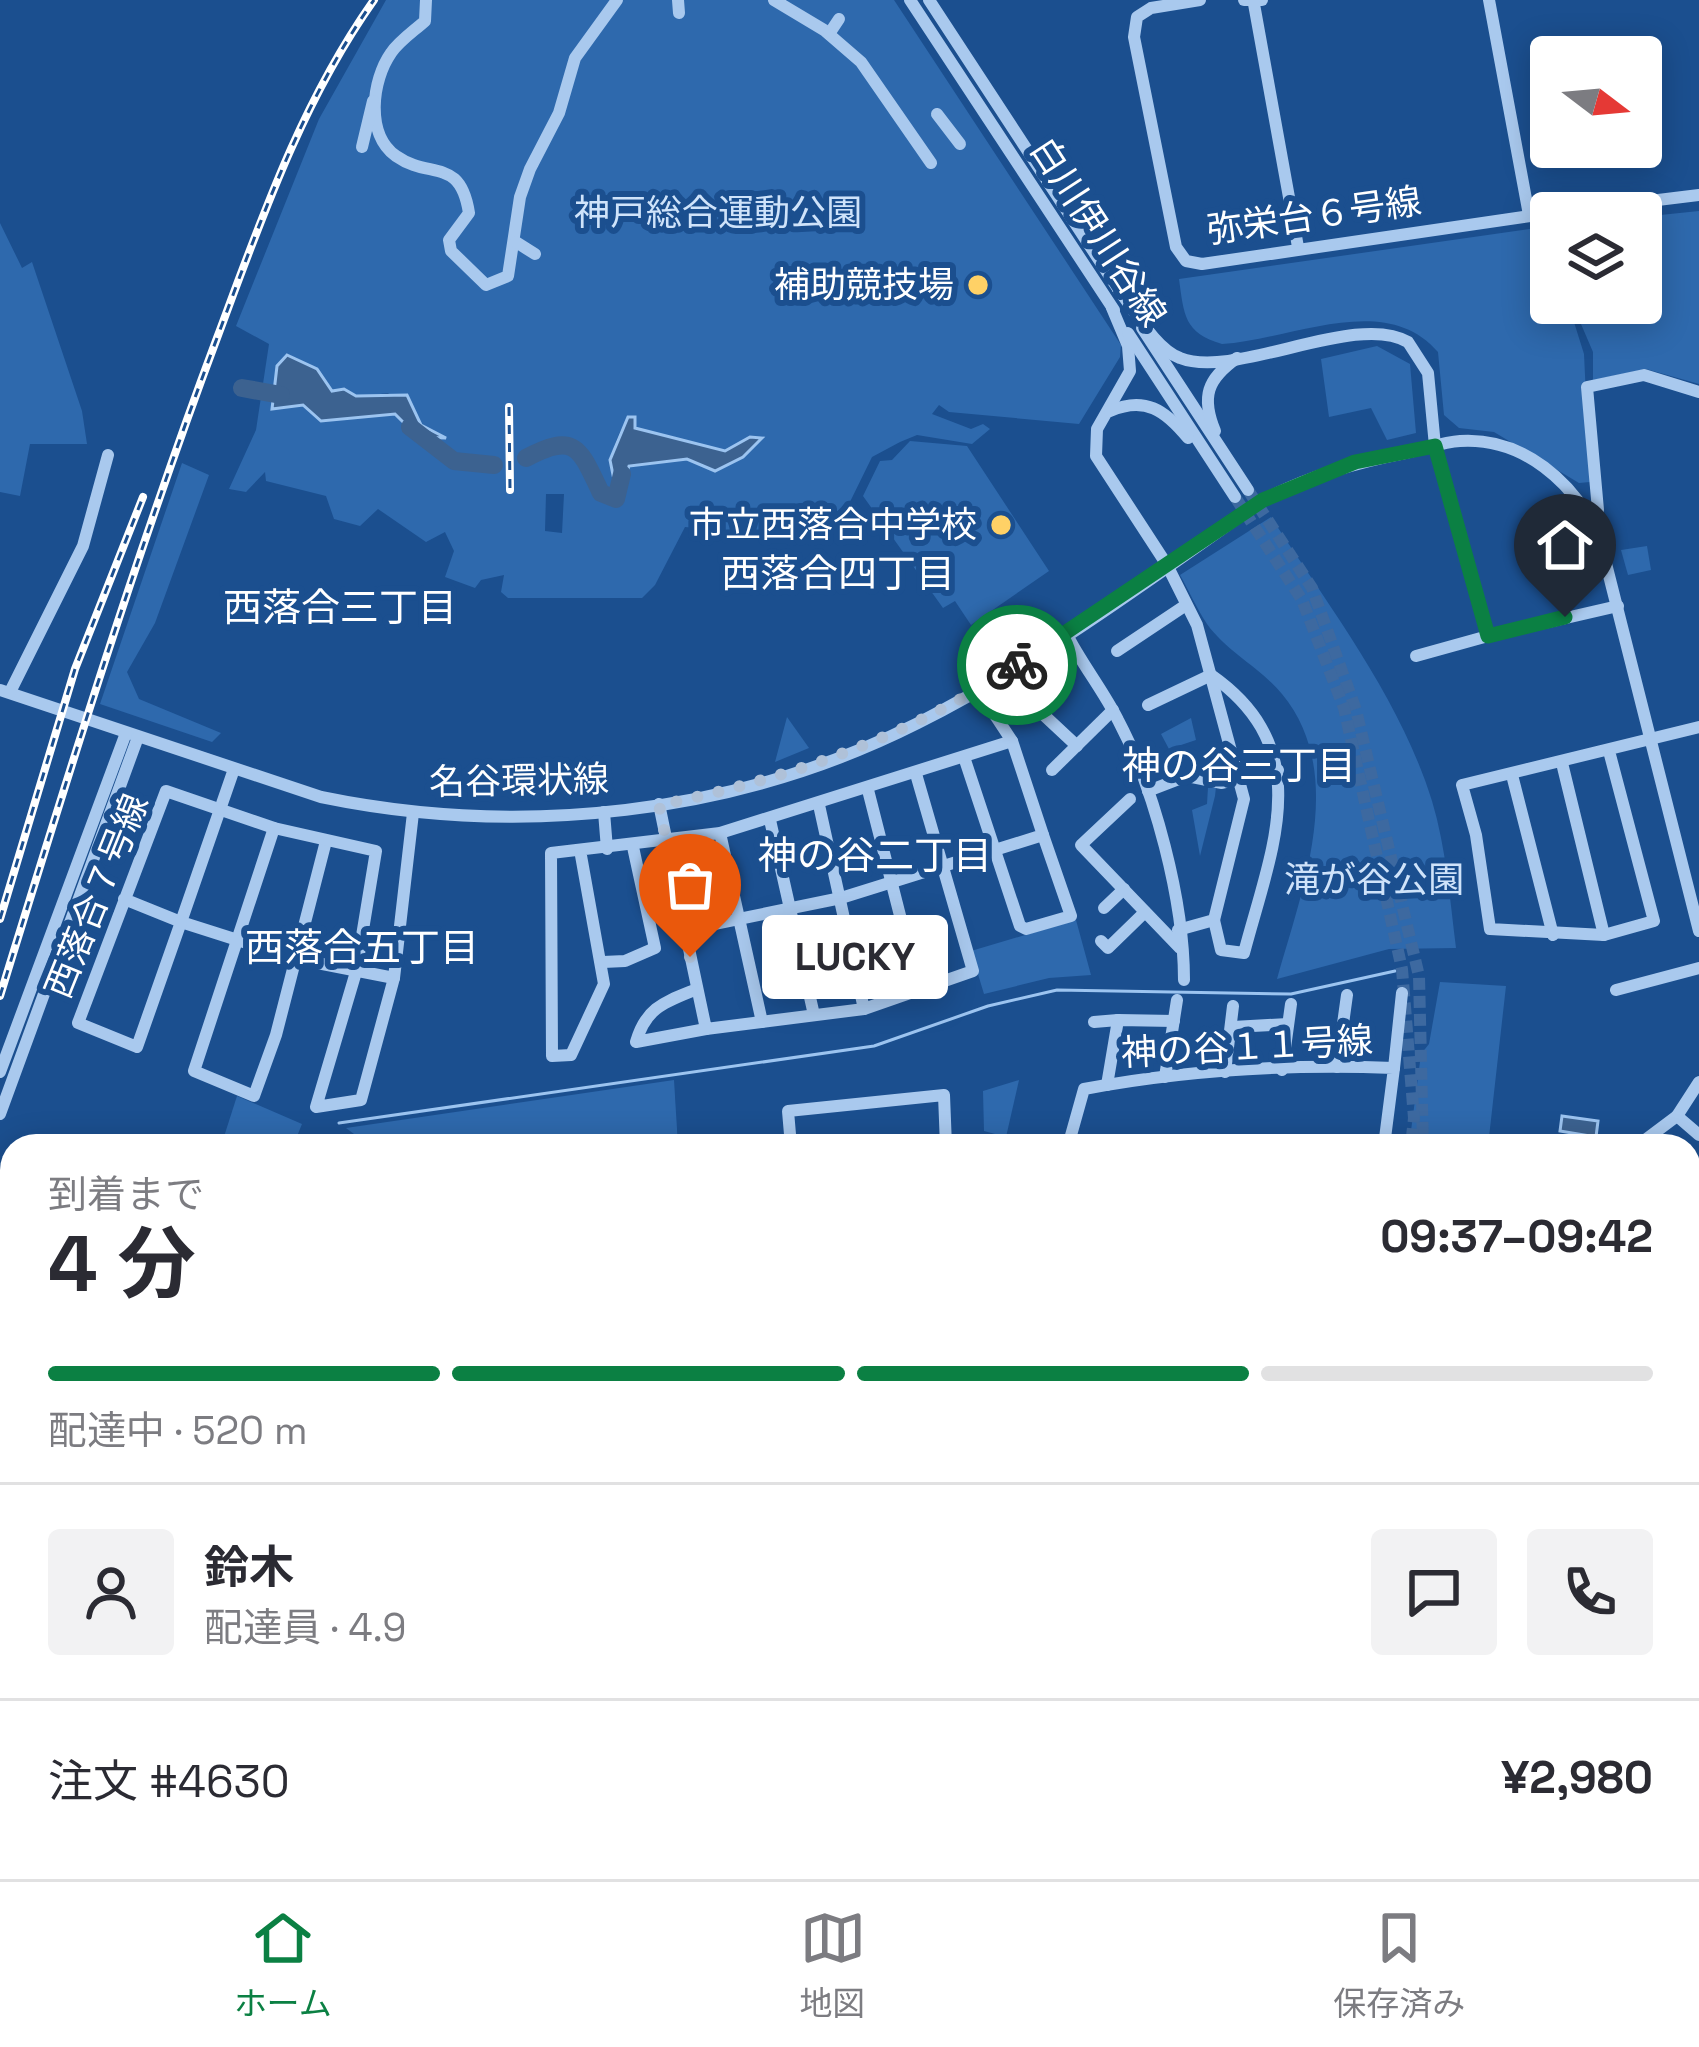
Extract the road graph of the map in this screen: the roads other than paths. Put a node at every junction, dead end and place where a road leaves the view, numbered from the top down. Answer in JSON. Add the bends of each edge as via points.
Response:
{"nodes":[{"id":1,"x":426,"y":0,"type":"edge"},
{"id":2,"x":617,"y":0,"type":"edge"},
{"id":3,"x":774,"y":0,"type":"edge"},
{"id":4,"x":910,"y":0,"type":"edge"},
{"id":5,"x":929,"y":0,"type":"edge"},
{"id":6,"x":1200,"y":0,"type":"edge"},
{"id":7,"x":1489,"y":0,"type":"edge"},
{"id":8,"x":1254,"y":1,"type":"edge"},
{"id":9,"x":839,"y":19,"type":"dead end"},
{"id":10,"x":829,"y":34,"type":"junction"},
{"id":11,"x":376,"y":94,"type":"junction"},
{"id":12,"x":938,"y":114,"type":"dead end"},
{"id":13,"x":960,"y":144,"type":"dead end"},
{"id":14,"x":362,"y":147,"type":"dead end"},
{"id":15,"x":931,"y":163,"type":"dead end"},
{"id":16,"x":1699,"y":195,"type":"edge"},
{"id":17,"x":1662,"y":200,"type":"edge"},
{"id":18,"x":1528,"y":215,"type":"joint"},
{"id":19,"x":516,"y":242,"type":"junction"},
{"id":20,"x":1298,"y":247,"type":"junction"},
{"id":21,"x":535,"y":254,"type":"dead end"},
{"id":22,"x":1118,"y":289,"type":"junction"},
{"id":23,"x":1112,"y":308,"type":"junction"},
{"id":24,"x":1238,"y":358,"type":"junction"},
{"id":25,"x":1699,"y":392,"type":"edge"},
{"id":26,"x":1108,"y":411,"type":"junction"},
{"id":27,"x":1435,"y":446,"type":"junction"},
{"id":28,"x":108,"y":455,"type":"dead end"},
{"id":29,"x":1225,"y":455,"type":"junction"},
{"id":30,"x":1224,"y":481,"type":"junction"},
{"id":31,"x":1598,"y":510,"type":"dead end"},
{"id":32,"x":1167,"y":566,"type":"junction"},
{"id":33,"x":1186,"y":605,"type":"junction"},
{"id":34,"x":1618,"y":606,"type":"junction"},
{"id":35,"x":1066,"y":633,"type":"junction"},
{"id":36,"x":1488,"y":636,"type":"junction"},
{"id":37,"x":1117,"y":651,"type":"dead end"},
{"id":38,"x":1415,"y":656,"type":"dead end"},
{"id":39,"x":1210,"y":674,"type":"junction"},
{"id":40,"x":1060,"y":687,"type":"dead end"},
{"id":41,"x":5,"y":691,"type":"edge"},
{"id":42,"x":979,"y":691,"type":"junction"},
{"id":43,"x":1148,"y":705,"type":"dead end"},
{"id":44,"x":1112,"y":710,"type":"junction"},
{"id":45,"x":1699,"y":727,"type":"edge"},
{"id":46,"x":132,"y":735,"type":"junction"},
{"id":47,"x":1651,"y":739,"type":"junction"},
{"id":48,"x":1012,"y":741,"type":"junction"},
{"id":49,"x":1077,"y":746,"type":"junction"},
{"id":50,"x":1609,"y":751,"type":"junction"},
{"id":51,"x":964,"y":758,"type":"junction"},
{"id":52,"x":1562,"y":763,"type":"junction"},
{"id":53,"x":234,"y":769,"type":"junction"},
{"id":54,"x":1052,"y":770,"type":"dead end"},
{"id":55,"x":1278,"y":770,"type":"junction"},
{"id":56,"x":916,"y":774,"type":"junction"},
{"id":57,"x":1512,"y":775,"type":"junction"},
{"id":58,"x":1240,"y":778,"type":"junction"},
{"id":59,"x":868,"y":790,"type":"junction"},
{"id":60,"x":1148,"y":791,"type":"junction"},
{"id":61,"x":1130,"y":799,"type":"dead end"},
{"id":62,"x":659,"y":805,"type":"junction"},
{"id":63,"x":819,"y":805,"type":"junction"},
{"id":64,"x":221,"y":811,"type":"junction"},
{"id":65,"x":604,"y":812,"type":"junction"},
{"id":66,"x":413,"y":813,"type":"junction"},
{"id":67,"x":770,"y":820,"type":"junction"},
{"id":68,"x":274,"y":828,"type":"junction"},
{"id":69,"x":720,"y":833,"type":"junction"},
{"id":70,"x":1043,"y":835,"type":"junction"},
{"id":71,"x":326,"y":841,"type":"junction"},
{"id":72,"x":666,"y":843,"type":"junction"},
{"id":73,"x":633,"y":847,"type":"junction"},
{"id":74,"x":607,"y":849,"type":"junction"},
{"id":75,"x":580,"y":850,"type":"junction"},
{"id":76,"x":994,"y":850,"type":"junction"},
{"id":77,"x":944,"y":866,"type":"junction"},
{"id":78,"x":892,"y":882,"type":"junction"},
{"id":79,"x":1124,"y":890,"type":"junction"},
{"id":80,"x":1695,"y":890,"type":"edge"},
{"id":81,"x":841,"y":898,"type":"junction"},
{"id":82,"x":124,"y":899,"type":"junction"},
{"id":83,"x":1104,"y":908,"type":"dead end"},
{"id":84,"x":789,"y":909,"type":"junction"},
{"id":85,"x":1145,"y":912,"type":"junction"},
{"id":86,"x":737,"y":920,"type":"junction"},
{"id":87,"x":1214,"y":920,"type":"junction"},
{"id":88,"x":181,"y":922,"type":"junction"},
{"id":89,"x":685,"y":930,"type":"junction"},
{"id":90,"x":1178,"y":930,"type":"junction"},
{"id":91,"x":1699,"y":931,"type":"edge"},
{"id":92,"x":1553,"y":935,"type":"junction"},
{"id":93,"x":1604,"y":935,"type":"junction"},
{"id":94,"x":237,"y":941,"type":"junction"},
{"id":95,"x":1101,"y":941,"type":"dead end"},
{"id":96,"x":1181,"y":949,"type":"junction"},
{"id":97,"x":297,"y":959,"type":"junction"},
{"id":98,"x":603,"y":962,"type":"junction"},
{"id":99,"x":1699,"y":968,"type":"edge"},
{"id":100,"x":356,"y":971,"type":"junction"},
{"id":101,"x":394,"y":978,"type":"junction"},
{"id":102,"x":1184,"y":980,"type":"dead end"},
{"id":103,"x":697,"y":988,"type":"junction"},
{"id":104,"x":919,"y":990,"type":"junction"},
{"id":105,"x":1616,"y":990,"type":"dead end"},
{"id":106,"x":1402,"y":993,"type":"dead end"},
{"id":107,"x":1347,"y":994,"type":"dead end"},
{"id":108,"x":1177,"y":1000,"type":"dead end"},
{"id":109,"x":1291,"y":1004,"type":"dead end"},
{"id":110,"x":1232,"y":1006,"type":"dead end"},
{"id":111,"x":864,"y":1010,"type":"junction"},
{"id":112,"x":814,"y":1016,"type":"junction"},
{"id":113,"x":1118,"y":1020,"type":"junction"},
{"id":114,"x":1174,"y":1021,"type":"junction"},
{"id":115,"x":762,"y":1022,"type":"junction"},
{"id":116,"x":1094,"y":1022,"type":"dead end"},
{"id":117,"x":1288,"y":1024,"type":"junction"},
{"id":118,"x":1233,"y":1027,"type":"junction"},
{"id":119,"x":706,"y":1029,"type":"junction"},
{"id":120,"x":1337,"y":1067,"type":"junction"},
{"id":121,"x":1394,"y":1068,"type":"junction"},
{"id":122,"x":1282,"y":1070,"type":"junction"},
{"id":123,"x":0,"y":1072,"type":"edge"},
{"id":124,"x":1225,"y":1072,"type":"junction"},
{"id":125,"x":1165,"y":1077,"type":"junction"},
{"id":126,"x":1699,"y":1082,"type":"edge"},
{"id":127,"x":1107,"y":1085,"type":"junction"},
{"id":128,"x":0,"y":1114,"type":"edge"},
{"id":129,"x":1677,"y":1116,"type":"junction"},
{"id":130,"x":790,"y":1134,"type":"edge"},
{"id":131,"x":946,"y":1134,"type":"edge"},
{"id":132,"x":1071,"y":1134,"type":"edge"},
{"id":133,"x":1386,"y":1134,"type":"edge"},
{"id":134,"x":1653,"y":1134,"type":"edge"},
{"id":135,"x":1698,"y":1134,"type":"edge"}],
"edges":[{"from":1,"to":11,"type":"street","via":[[425,21],[392,50]]},
{"from":2,"to":19,"type":"street","via":[[575,58],[520,197]]},
{"from":3,"to":10,"type":"street"},
{"from":4,"to":23,"type":"street","name":"白川伊川谷線"},
{"from":5,"to":22,"type":"street","name":"白川伊川谷線"},
{"from":6,"to":20,"type":"street","name":"弥栄台６号線","via":[[1151,8],[1137,17],[1134,37],[1176,247],[1186,261],[1202,264]]},
{"from":7,"to":18,"type":"street"},
{"from":8,"to":20,"type":"street"},
{"from":9,"to":10,"type":"street"},
{"from":10,"to":15,"type":"street","via":[[861,62]]},
{"from":11,"to":14,"type":"street"},
{"from":11,"to":19,"type":"street","via":[[389,149],[461,184],[469,213],[449,240],[473,277],[486,284],[508,276]]},
{"from":12,"to":13,"type":"street"},
{"from":16,"to":17,"type":"street","name":"弥栄台６号線"},
{"from":18,"to":20,"type":"street","name":"弥栄台６号線"},
{"from":19,"to":21,"type":"street"},
{"from":22,"to":24,"type":"street","via":[[1180,358]]},
{"from":22,"to":29,"type":"street","name":"白川伊川谷線"},
{"from":23,"to":26,"type":"street","via":[[1130,370]]},
{"from":23,"to":30,"type":"street","name":"白川伊川谷線"},
{"from":24,"to":27,"type":"street","via":[[1376,332],[1399,336],[1428,373]]},
{"from":24,"to":29,"type":"street","via":[[1206,395]]},
{"from":25,"to":31,"type":"street","via":[[1633,375],[1587,387]]},
{"from":26,"to":30,"type":"street","via":[[1136,402],[1155,407]]},
{"from":26,"to":32,"type":"street","via":[[1096,456]]},
{"from":27,"to":32,"type":"street","name":"名谷環状線","via":[[1301,481]]},
{"from":27,"to":34,"type":"street","name":"名谷環状線","via":[[1458,440],[1513,449],[1563,481],[1599,536]]},
{"from":27,"to":36,"type":"street"},
{"from":28,"to":41,"type":"street","via":[[83,546]]},
{"from":29,"to":30,"type":"street","name":"白川伊川谷線","via":[[1242,494]]},
{"from":32,"to":33,"type":"street"},
{"from":32,"to":35,"type":"street","name":"名谷環状線"},
{"from":33,"to":37,"type":"street"},
{"from":33,"to":39,"type":"street"},
{"from":34,"to":36,"type":"street"},
{"from":34,"to":47,"type":"street","name":"名谷環状線"},
{"from":35,"to":42,"type":"street","name":"名谷環状線"},
{"from":35,"to":44,"type":"street"},
{"from":36,"to":38,"type":"street"},
{"from":39,"to":43,"type":"street"},
{"from":39,"to":55,"type":"street","via":[[1256,716]]},
{"from":39,"to":58,"type":"street"},
{"from":40,"to":49,"type":"street","via":[[1035,707]]},
{"from":41,"to":46,"type":"street","name":"名谷環状線"},
{"from":42,"to":48,"type":"street"},
{"from":42,"to":62,"type":"street","name":"名谷環状線","via":[[890,737],[791,774]]},
{"from":44,"to":49,"type":"street"},
{"from":44,"to":60,"type":"street"},
{"from":45,"to":47,"type":"street"},
{"from":46,"to":53,"type":"street","name":"名谷環状線"},
{"from":46,"to":123,"type":"street"},
{"from":46,"to":128,"type":"street"},
{"from":47,"to":50,"type":"street"},
{"from":47,"to":80,"type":"street","name":"名谷環状線"},
{"from":48,"to":51,"type":"street"},
{"from":48,"to":70,"type":"street"},
{"from":49,"to":54,"type":"street"},
{"from":50,"to":52,"type":"street"},
{"from":50,"to":93,"type":"street","via":[[1654,921]]},
{"from":51,"to":56,"type":"street"},
{"from":51,"to":76,"type":"street"},
{"from":52,"to":57,"type":"street"},
{"from":52,"to":93,"type":"street"},
{"from":53,"to":64,"type":"street"},
{"from":53,"to":66,"type":"street","name":"名谷環状線","via":[[321,797]]},
{"from":55,"to":58,"type":"street"},
{"from":55,"to":87,"type":"street","via":[[1280,817],[1244,952],[1221,950]]},
{"from":56,"to":59,"type":"street"},
{"from":56,"to":77,"type":"street"},
{"from":57,"to":92,"type":"street"},
{"from":57,"to":92,"type":"street","via":[[1462,784],[1490,929]]},
{"from":58,"to":60,"type":"street","via":[[1187,776]]},
{"from":58,"to":87,"type":"street","via":[[1243,814]]},
{"from":59,"to":63,"type":"street"},
{"from":59,"to":78,"type":"street"},
{"from":60,"to":90,"type":"street"},
{"from":61,"to":79,"type":"street","via":[[1081,845]]},
{"from":62,"to":65,"type":"street","name":"名谷環状線"},
{"from":62,"to":72,"type":"street"},
{"from":63,"to":67,"type":"street"},
{"from":63,"to":81,"type":"street"},
{"from":64,"to":68,"type":"street"},
{"from":64,"to":82,"type":"street","name":"西落合７号線","via":[[166,791]]},
{"from":64,"to":88,"type":"street"},
{"from":65,"to":66,"type":"street","name":"名谷環状線"},
{"from":65,"to":74,"type":"street"},
{"from":66,"to":101,"type":"street"},
{"from":67,"to":69,"type":"street"},
{"from":67,"to":84,"type":"street"},
{"from":68,"to":71,"type":"street"},
{"from":68,"to":94,"type":"street"},
{"from":69,"to":72,"type":"street"},
{"from":69,"to":86,"type":"street"},
{"from":70,"to":76,"type":"street"},
{"from":70,"to":76,"type":"street","via":[[1070,916],[1020,926]]},
{"from":71,"to":97,"type":"street"},
{"from":71,"to":100,"type":"street","via":[[376,851]]},
{"from":72,"to":73,"type":"street"},
{"from":72,"to":89,"type":"street"},
{"from":73,"to":74,"type":"street"},
{"from":73,"to":98,"type":"street","via":[[655,948]]},
{"from":74,"to":75,"type":"street"},
{"from":75,"to":98,"type":"street"},
{"from":75,"to":98,"type":"street","via":[[550,853],[552,1056],[572,1055],[604,984]]},
{"from":76,"to":77,"type":"street"},
{"from":77,"to":78,"type":"street"},
{"from":77,"to":104,"type":"street","via":[[974,971]]},
{"from":78,"to":81,"type":"street"},
{"from":78,"to":104,"type":"street"},
{"from":79,"to":83,"type":"street"},
{"from":79,"to":85,"type":"street"},
{"from":80,"to":91,"type":"street","name":"名谷環状線"},
{"from":81,"to":84,"type":"street"},
{"from":81,"to":111,"type":"street"},
{"from":82,"to":88,"type":"street"},
{"from":82,"to":88,"type":"street","name":"西落合７号線","via":[[79,1023],[137,1047]]},
{"from":84,"to":86,"type":"street"},
{"from":84,"to":112,"type":"street"},
{"from":85,"to":95,"type":"street","via":[[1108,948]]},
{"from":85,"to":96,"type":"street"},
{"from":86,"to":89,"type":"street"},
{"from":86,"to":115,"type":"street"},
{"from":87,"to":90,"type":"street"},
{"from":88,"to":94,"type":"street"},
{"from":89,"to":103,"type":"street"},
{"from":90,"to":96,"type":"street"},
{"from":92,"to":93,"type":"street"},
{"from":94,"to":97,"type":"street"},
{"from":94,"to":97,"type":"street","via":[[194,1071],[254,1096]]},
{"from":96,"to":102,"type":"street"},
{"from":97,"to":100,"type":"street"},
{"from":99,"to":105,"type":"street"},
{"from":100,"to":101,"type":"street"},
{"from":100,"to":101,"type":"street","via":[[316,1107],[361,1100]]},
{"from":103,"to":119,"type":"street"},
{"from":103,"to":119,"type":"street","via":[[654,1006],[636,1042]]},
{"from":104,"to":111,"type":"street"},
{"from":106,"to":121,"type":"street"},
{"from":107,"to":120,"type":"street"},
{"from":108,"to":114,"type":"street"},
{"from":109,"to":117,"type":"street"},
{"from":110,"to":118,"type":"street"},
{"from":111,"to":112,"type":"street"},
{"from":112,"to":115,"type":"street"},
{"from":113,"to":114,"type":"street"},
{"from":113,"to":116,"type":"street"},
{"from":113,"to":127,"type":"street"},
{"from":114,"to":125,"type":"street"},
{"from":115,"to":119,"type":"street"},
{"from":117,"to":118,"type":"street"},
{"from":117,"to":122,"type":"street"},
{"from":118,"to":124,"type":"street"},
{"from":120,"to":121,"type":"street","name":"神の谷１１号線"},
{"from":120,"to":122,"type":"street","name":"神の谷１１号線"},
{"from":121,"to":133,"type":"street","name":"神の谷１１号線"},
{"from":122,"to":124,"type":"street","name":"神の谷１１号線"},
{"from":124,"to":125,"type":"street","name":"神の谷１１号線"},
{"from":125,"to":127,"type":"street","name":"神の谷１１号線"},
{"from":126,"to":129,"type":"street"},
{"from":127,"to":132,"type":"street","name":"神の谷１１号線","via":[[1084,1089]]},
{"from":129,"to":134,"type":"street"},
{"from":129,"to":135,"type":"street"},
{"from":130,"to":131,"type":"street","via":[[788,1111],[944,1095]]}]}
